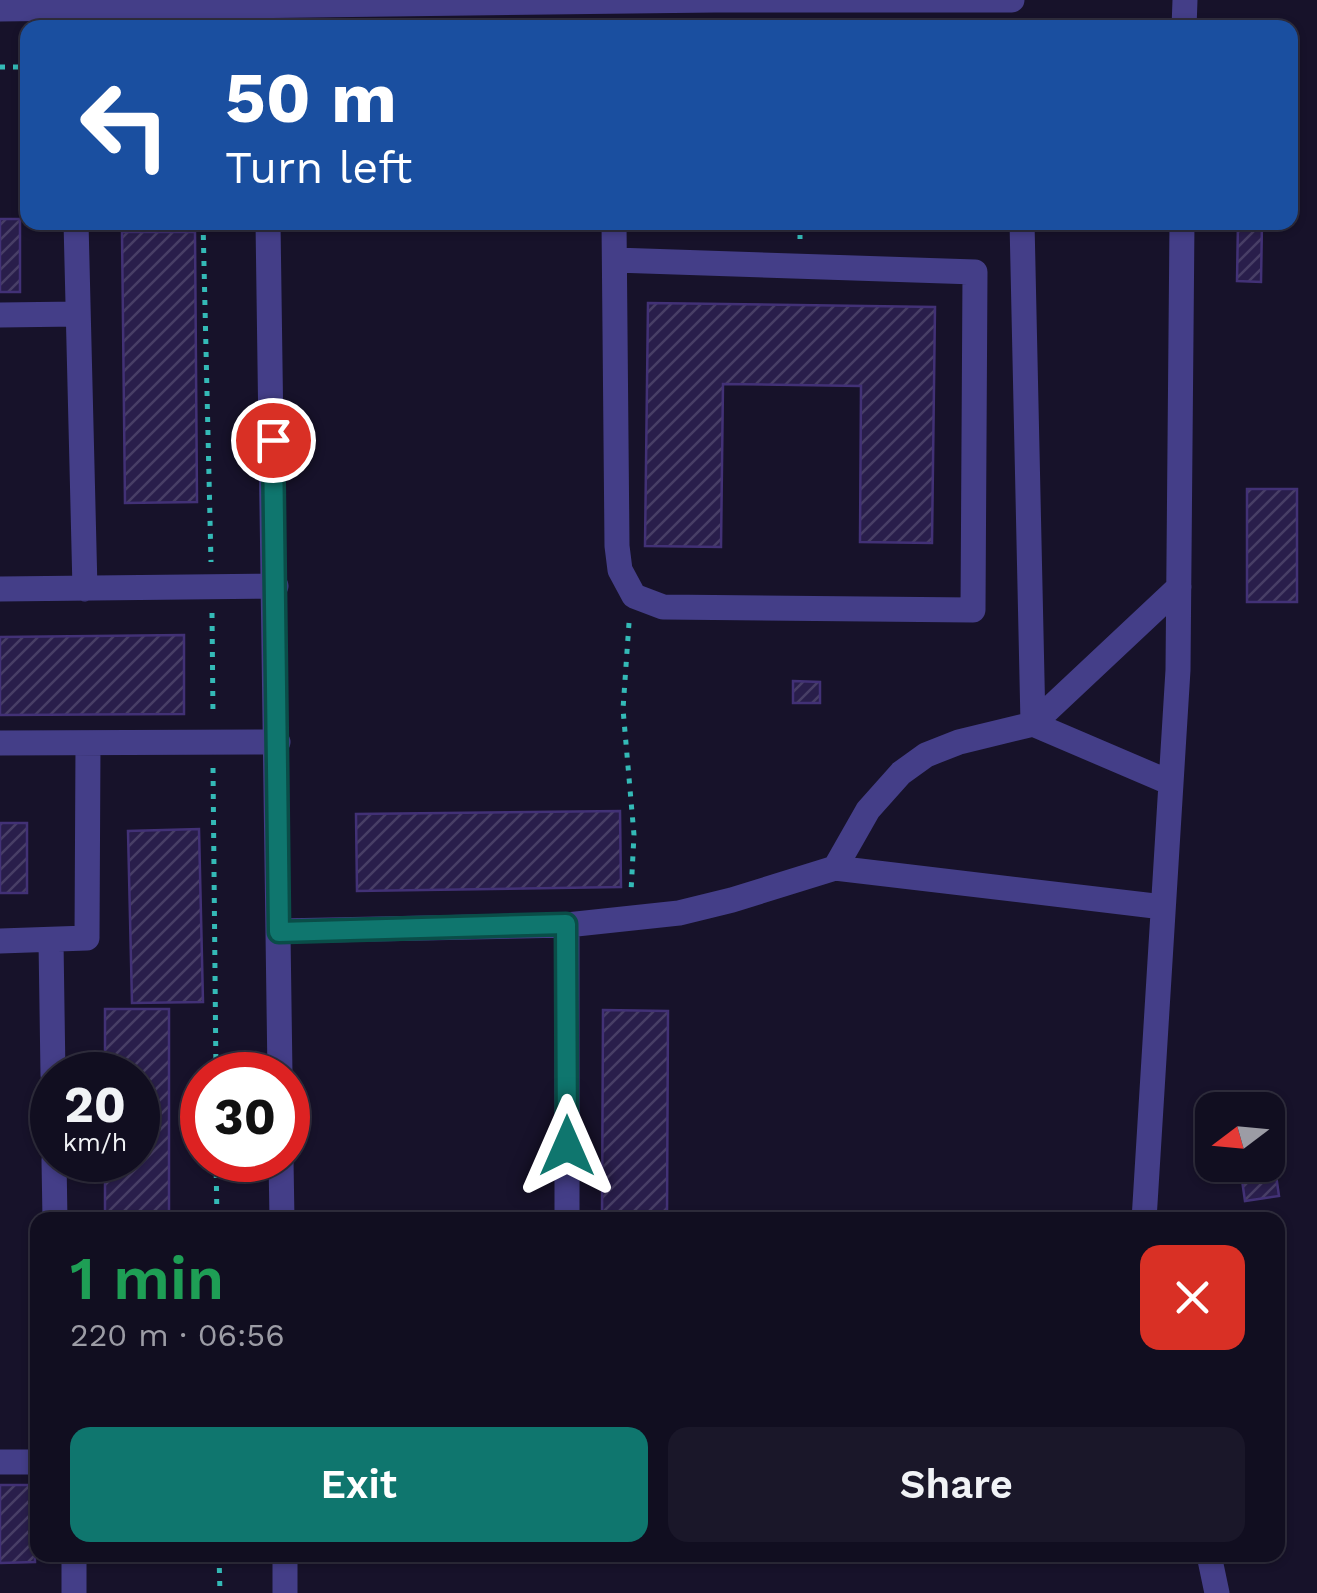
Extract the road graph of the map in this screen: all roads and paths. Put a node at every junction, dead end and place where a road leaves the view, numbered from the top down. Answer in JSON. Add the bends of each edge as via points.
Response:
{"nodes":[{"id":1,"x":716,"y":0,"type":"edge"},
{"id":2,"x":1012,"y":0,"type":"edge"},
{"id":3,"x":779,"y":1,"type":"edge"},
{"id":4,"x":0,"y":9,"type":"edge"},
{"id":5,"x":612,"y":16,"type":"edge"},
{"id":6,"x":264,"y":17,"type":"edge"},
{"id":7,"x":71,"y":18,"type":"edge"},
{"id":8,"x":76,"y":230,"type":"edge"},
{"id":9,"x":203,"y":230,"type":"edge"},
{"id":10,"x":268,"y":230,"type":"edge"},
{"id":11,"x":614,"y":230,"type":"edge"},
{"id":12,"x":1022,"y":230,"type":"edge"},
{"id":13,"x":1182,"y":230,"type":"edge"},
{"id":14,"x":614,"y":260,"type":"junction"},
{"id":15,"x":78,"y":314,"type":"junction"},
{"id":16,"x":0,"y":315,"type":"edge"},
{"id":17,"x":276,"y":586,"type":"junction"},
{"id":18,"x":212,"y":587,"type":"junction"},
{"id":19,"x":1179,"y":587,"type":"junction"},
{"id":20,"x":0,"y":589,"type":"edge"},
{"id":21,"x":84,"y":589,"type":"junction"},
{"id":22,"x":634,"y":596,"type":"junction"},
{"id":23,"x":1033,"y":724,"type":"junction"},
{"id":24,"x":213,"y":740,"type":"junction"},
{"id":25,"x":278,"y":742,"type":"junction"},
{"id":26,"x":88,"y":743,"type":"junction"},
{"id":27,"x":0,"y":744,"type":"edge"},
{"id":28,"x":1171,"y":784,"type":"junction"},
{"id":29,"x":835,"y":868,"type":"junction"},
{"id":30,"x":1164,"y":907,"type":"junction"},
{"id":31,"x":630,"y":918,"type":"junction"},
{"id":32,"x":566,"y":924,"type":"junction"},
{"id":33,"x":279,"y":932,"type":"junction"},
{"id":34,"x":0,"y":941,"type":"edge"},
{"id":35,"x":51,"y":941,"type":"junction"},
{"id":36,"x":53,"y":1052,"type":"edge"},
{"id":37,"x":216,"y":1052,"type":"edge"},
{"id":38,"x":280,"y":1052,"type":"edge"},
{"id":39,"x":54,"y":1182,"type":"edge"},
{"id":40,"x":216,"y":1182,"type":"edge"},
{"id":41,"x":281,"y":1182,"type":"edge"},
{"id":42,"x":55,"y":1212,"type":"edge"},
{"id":43,"x":217,"y":1212,"type":"edge"},
{"id":44,"x":282,"y":1212,"type":"edge"},
{"id":45,"x":567,"y":1212,"type":"edge"},
{"id":46,"x":1145,"y":1212,"type":"edge"},
{"id":47,"x":0,"y":1462,"type":"edge"},
{"id":48,"x":30,"y":1462,"type":"edge"},
{"id":49,"x":74,"y":1562,"type":"edge"},
{"id":50,"x":219,"y":1562,"type":"edge"},
{"id":51,"x":285,"y":1562,"type":"edge"},
{"id":52,"x":1210,"y":1562,"type":"edge"},
{"id":53,"x":74,"y":1593,"type":"edge"},
{"id":54,"x":220,"y":1593,"type":"edge"},
{"id":55,"x":285,"y":1593,"type":"edge"},
{"id":56,"x":1217,"y":1593,"type":"edge"}],
"edges":[{"from":1,"to":3,"type":"street"},
{"from":1,"to":5,"type":"street"},
{"from":2,"to":3,"type":"street"},
{"from":4,"to":7,"type":"street"},
{"from":5,"to":6,"type":"street"},
{"from":6,"to":7,"type":"street"},
{"from":8,"to":15,"type":"street"},
{"from":9,"to":18,"type":"path"},
{"from":10,"to":17,"type":"street"},
{"from":11,"to":14,"type":"street"},
{"from":12,"to":23,"type":"street"},
{"from":13,"to":19,"type":"street"},
{"from":14,"to":22,"type":"street","via":[[617,546]]},
{"from":14,"to":22,"type":"street","via":[[975,272],[973,610],[663,607]]},
{"from":15,"to":16,"type":"street"},
{"from":15,"to":21,"type":"street"},
{"from":17,"to":18,"type":"street"},
{"from":17,"to":25,"type":"street"},
{"from":18,"to":21,"type":"street"},
{"from":18,"to":24,"type":"path"},
{"from":19,"to":23,"type":"street"},
{"from":19,"to":28,"type":"street"},
{"from":20,"to":21,"type":"street"},
{"from":22,"to":31,"type":"path","via":[[623,709],[634,835]]},
{"from":23,"to":28,"type":"street"},
{"from":23,"to":29,"type":"street","via":[[926,755],[868,810]]},
{"from":24,"to":25,"type":"street"},
{"from":24,"to":26,"type":"street"},
{"from":24,"to":37,"type":"path"},
{"from":25,"to":33,"type":"street"},
{"from":26,"to":27,"type":"street"},
{"from":26,"to":35,"type":"street","via":[[87,938]]},
{"from":28,"to":30,"type":"street"},
{"from":29,"to":30,"type":"street"},
{"from":29,"to":31,"type":"street","via":[[679,913]]},
{"from":30,"to":46,"type":"street"},
{"from":31,"to":32,"type":"street"},
{"from":32,"to":33,"type":"street"},
{"from":32,"to":45,"type":"street"},
{"from":33,"to":38,"type":"street"},
{"from":34,"to":35,"type":"street"},
{"from":35,"to":36,"type":"street"},
{"from":39,"to":42,"type":"street"},
{"from":40,"to":43,"type":"path"},
{"from":41,"to":44,"type":"street"},
{"from":47,"to":48,"type":"street"},
{"from":49,"to":53,"type":"street"},
{"from":50,"to":54,"type":"path"},
{"from":51,"to":55,"type":"street"},
{"from":52,"to":56,"type":"street"}]}
